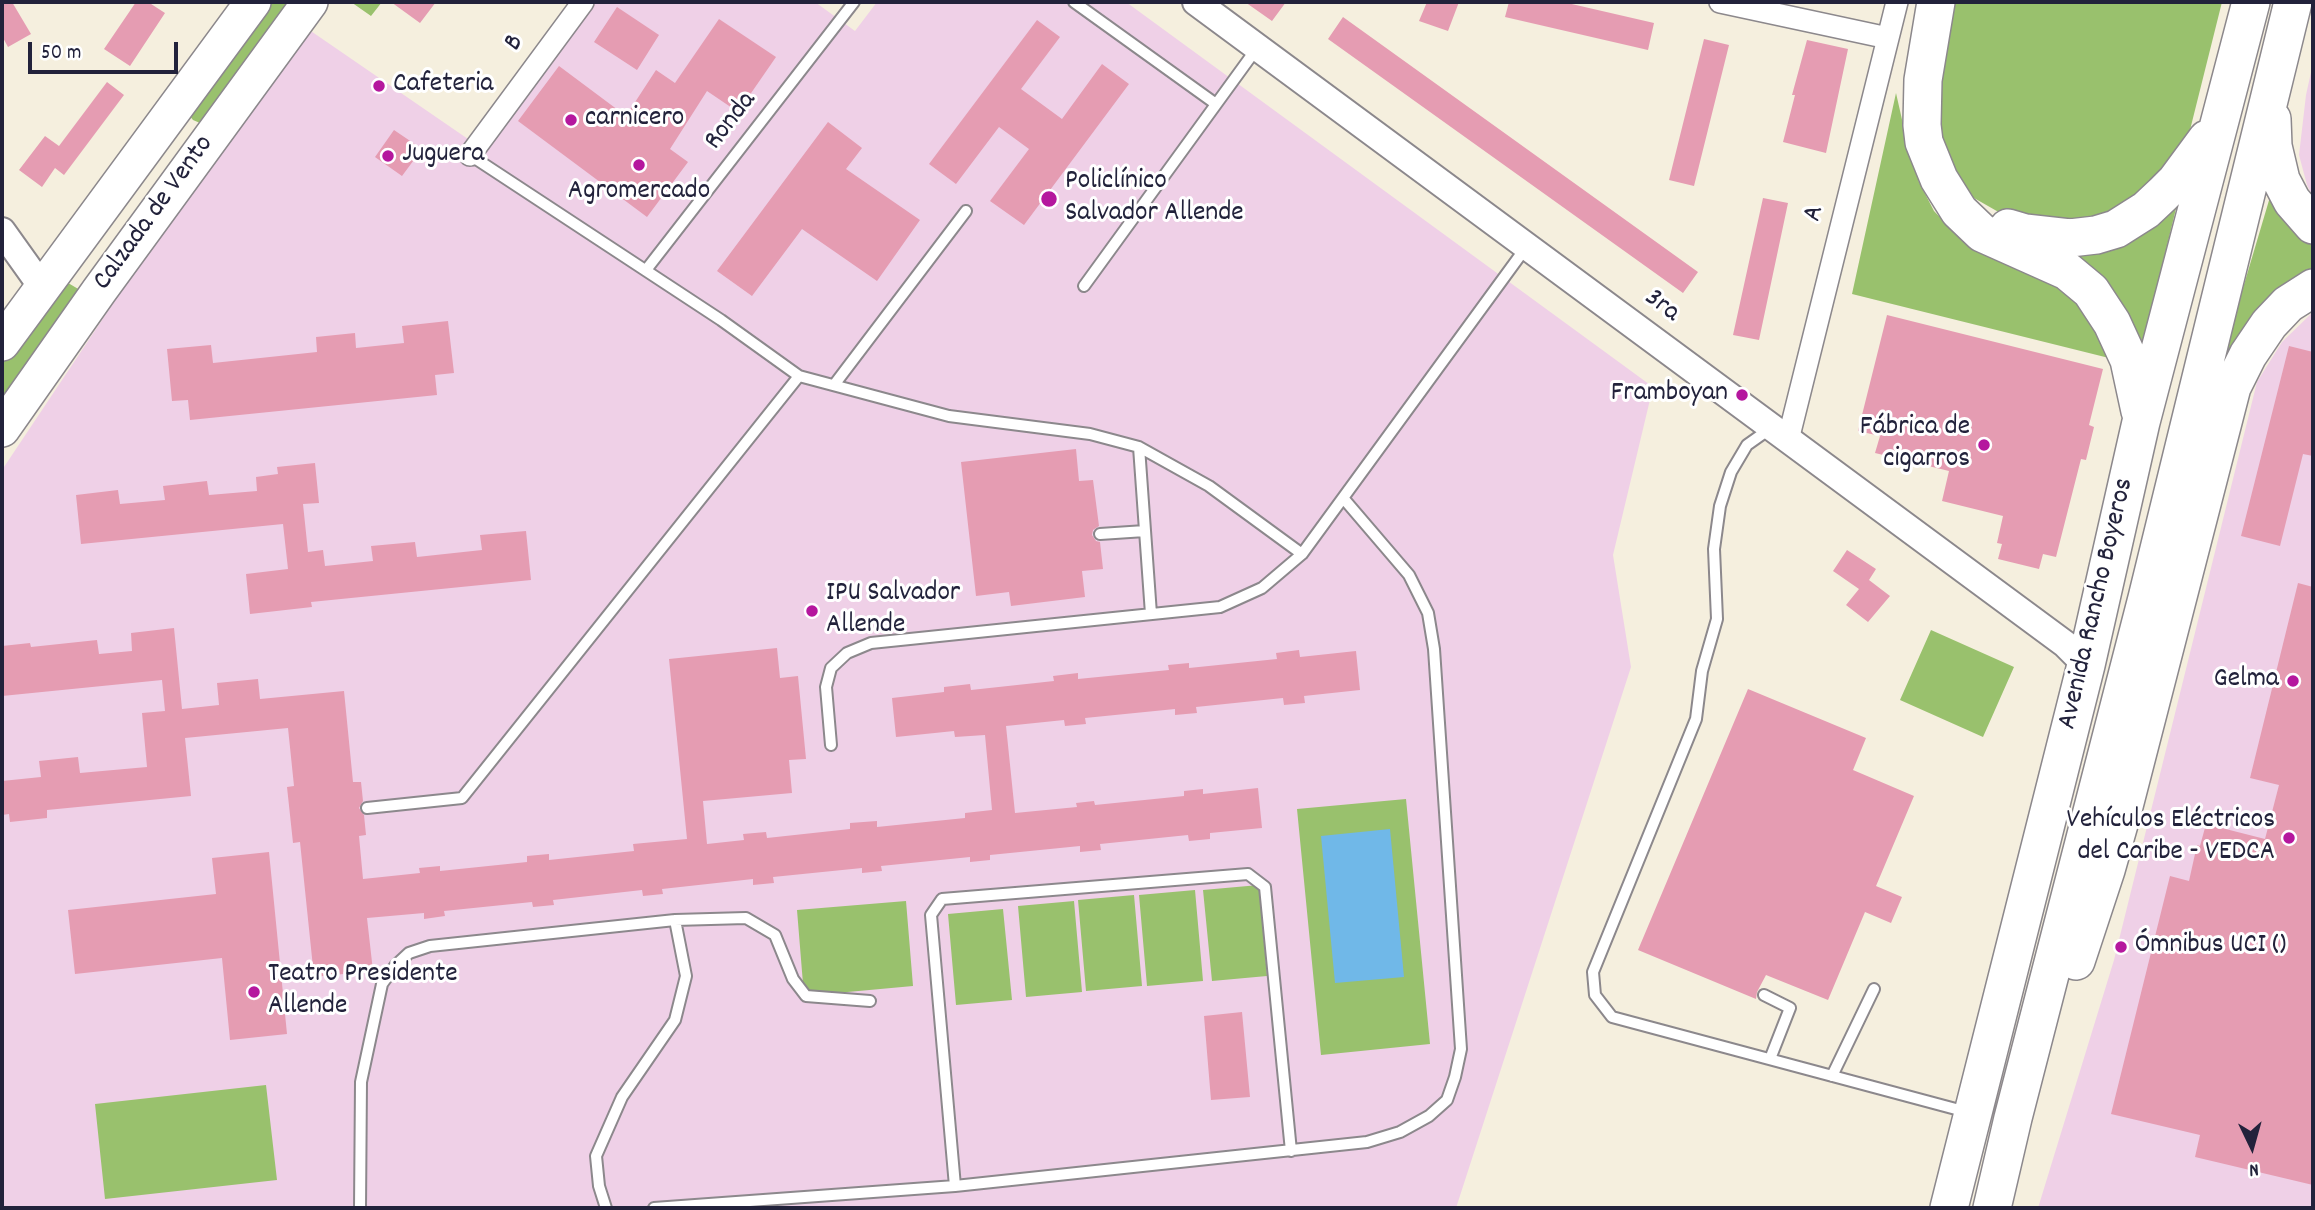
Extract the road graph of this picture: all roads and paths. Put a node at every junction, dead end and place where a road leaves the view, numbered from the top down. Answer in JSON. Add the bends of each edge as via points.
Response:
{"nodes":[{"id":1,"x":253,"y":2,"type":"edge"},
{"id":2,"x":310,"y":2,"type":"edge"},
{"id":3,"x":583,"y":2,"type":"edge"},
{"id":4,"x":855,"y":2,"type":"edge"},
{"id":5,"x":1074,"y":2,"type":"edge"},
{"id":6,"x":1196,"y":2,"type":"edge"},
{"id":7,"x":1720,"y":2,"type":"edge"},
{"id":8,"x":1897,"y":2,"type":"edge"},
{"id":9,"x":1936,"y":2,"type":"edge"},
{"id":10,"x":2251,"y":2,"type":"edge"},
{"id":11,"x":2293,"y":2,"type":"edge"},
{"id":12,"x":1888,"y":38,"type":"junction"},
{"id":13,"x":2283,"y":41,"type":"junction"},
{"id":14,"x":1258,"y":47,"type":"junction"},
{"id":15,"x":2231,"y":80,"type":"junction"},
{"id":16,"x":1216,"y":104,"type":"junction"},
{"id":17,"x":171,"y":114,"type":"junction"},
{"id":18,"x":207,"y":142,"type":"junction"},
{"id":19,"x":470,"y":155,"type":"joint"},
{"id":20,"x":1945,"y":189,"type":"junction"},
{"id":21,"x":966,"y":211,"type":"dead end"},
{"id":22,"x":2313,"y":225,"type":"edge"},
{"id":23,"x":2,"y":231,"type":"edge"},
{"id":24,"x":1527,"y":246,"type":"junction"},
{"id":25,"x":646,"y":270,"type":"junction"},
{"id":26,"x":42,"y":271,"type":"junction"},
{"id":27,"x":1084,"y":286,"type":"dead end"},
{"id":28,"x":2313,"y":288,"type":"edge"},
{"id":29,"x":99,"y":291,"type":"junction"},
{"id":30,"x":2,"y":343,"type":"edge"},
{"id":31,"x":799,"y":376,"type":"junction"},
{"id":32,"x":834,"y":386,"type":"junction"},
{"id":33,"x":2141,"y":422,"type":"junction"},
{"id":34,"x":2,"y":429,"type":"edge"},
{"id":35,"x":1780,"y":434,"type":"junction"},
{"id":36,"x":1139,"y":447,"type":"junction"},
{"id":37,"x":1343,"y":499,"type":"junction"},
{"id":38,"x":1145,"y":531,"type":"junction"},
{"id":39,"x":1100,"y":534,"type":"dead end"},
{"id":40,"x":1302,"y":554,"type":"junction"},
{"id":41,"x":1151,"y":614,"type":"junction"},
{"id":42,"x":2086,"y":665,"type":"junction"},
{"id":43,"x":831,"y":745,"type":"dead end"},
{"id":44,"x":367,"y":808,"type":"dead end"},
{"id":45,"x":675,"y":920,"type":"junction"},
{"id":46,"x":1874,"y":989,"type":"dead end"},
{"id":47,"x":1765,"y":995,"type":"dead end"},
{"id":48,"x":870,"y":1000,"type":"dead end"},
{"id":49,"x":1770,"y":1059,"type":"junction"},
{"id":50,"x":1832,"y":1076,"type":"junction"},
{"id":51,"x":1973,"y":1114,"type":"junction"},
{"id":52,"x":2013,"y":1118,"type":"junction"},
{"id":53,"x":1291,"y":1151,"type":"junction"},
{"id":54,"x":955,"y":1186,"type":"junction"},
{"id":55,"x":360,"y":1208,"type":"edge"},
{"id":56,"x":606,"y":1208,"type":"edge"},
{"id":57,"x":654,"y":1208,"type":"edge"},
{"id":58,"x":1949,"y":1208,"type":"edge"},
{"id":59,"x":1992,"y":1208,"type":"edge"}],
"edges":[{"from":1,"to":17,"type":"main road","name":"Calzada de Vento"},
{"from":2,"to":18,"type":"main road","name":"Calzada de Vento"},
{"from":3,"to":19,"type":"street","name":"B"},
{"from":4,"to":25,"type":"lane","name":"Ronda"},
{"from":5,"to":16,"type":"lane"},
{"from":6,"to":14,"type":"street","name":"3ra"},
{"from":7,"to":12,"type":"street"},
{"from":8,"to":12,"type":"street","name":"A"},
{"from":9,"to":20,"type":"highway","via":[[1922,114],[1924,142]]},
{"from":10,"to":15,"type":"highway","name":"Avenida Rancho Boyeros"},
{"from":11,"to":13,"type":"highway","name":"Avenida Rancho Boyeros"},
{"from":12,"to":35,"type":"street","name":"A"},
{"from":13,"to":22,"type":"highway","via":[[2273,146],[2285,190]]},
{"from":13,"to":52,"type":"highway","name":"Avenida Rancho Boyeros","via":[[2147,598]]},
{"from":14,"to":16,"type":"lane"},
{"from":14,"to":24,"type":"street","name":"3ra"},
{"from":15,"to":20,"type":"highway","via":[[2220,115],[2176,181],[2146,210],[2116,229],[2070,238],[2025,233],[1986,219]]},
{"from":15,"to":33,"type":"highway","name":"Avenida Rancho Boyeros"},
{"from":16,"to":27,"type":"lane"},
{"from":17,"to":18,"type":"main road","via":[[172,128],[180,139]]},
{"from":17,"to":26,"type":"main road","name":"Calzada de Vento"},
{"from":18,"to":29,"type":"main road","name":"Calzada de Vento"},
{"from":19,"to":25,"type":"lane"},
{"from":20,"to":33,"type":"highway","via":[[1982,233],[2067,271],[2091,291],[2129,360]]},
{"from":21,"to":32,"type":"lane"},
{"from":23,"to":26,"type":"street"},
{"from":24,"to":35,"type":"street","name":"3ra"},
{"from":24,"to":37,"type":"lane"},
{"from":25,"to":31,"type":"lane"},
{"from":26,"to":29,"type":"main road","via":[[77,261],[98,276]]},
{"from":26,"to":30,"type":"main road","name":"Calzada de Vento"},
{"from":28,"to":52,"type":"highway","via":[[2269,324],[2232,387],[2106,870],[2057,1013]]},
{"from":29,"to":34,"type":"main road","name":"Calzada de Vento"},
{"from":31,"to":32,"type":"lane"},
{"from":31,"to":44,"type":"lane","via":[[462,798]]},
{"from":32,"to":36,"type":"lane","via":[[949,416],[1090,434]]},
{"from":33,"to":42,"type":"highway","name":"Avenida Rancho Boyeros"},
{"from":35,"to":42,"type":"street","name":"3ra","via":[[2065,644]]},
{"from":35,"to":49,"type":"lane","via":[[1747,445],[1731,472],[1714,549],[1717,620],[1702,671],[1696,719],[1593,972],[1595,995],[1612,1017]]},
{"from":36,"to":38,"type":"lane"},
{"from":36,"to":40,"type":"lane","via":[[1209,486]]},
{"from":37,"to":40,"type":"lane"},
{"from":37,"to":53,"type":"lane","via":[[1409,575],[1428,613],[1461,1049],[1447,1100],[1429,1116],[1400,1132],[1367,1142]]},
{"from":38,"to":39,"type":"lane"},
{"from":38,"to":41,"type":"lane"},
{"from":40,"to":41,"type":"lane","via":[[1262,588],[1220,607]]},
{"from":41,"to":43,"type":"lane","via":[[871,643],[847,653],[831,668],[825,687]]},
{"from":42,"to":51,"type":"highway","name":"Avenida Rancho Boyeros"},
{"from":45,"to":48,"type":"lane","via":[[746,918],[775,935],[793,979],[806,996]]},
{"from":45,"to":55,"type":"lane","via":[[430,946],[410,953],[395,966],[382,985],[360,1082]]},
{"from":45,"to":56,"type":"lane","via":[[686,976],[675,1020],[622,1097],[596,1156]]},
{"from":46,"to":50,"type":"lane"},
{"from":47,"to":49,"type":"lane","via":[[1790,1009]]},
{"from":49,"to":50,"type":"lane"},
{"from":50,"to":51,"type":"lane"},
{"from":51,"to":58,"type":"highway","name":"Avenida Rancho Boyeros"},
{"from":52,"to":59,"type":"highway","name":"Avenida Rancho Boyeros"},
{"from":53,"to":54,"type":"lane"},
{"from":53,"to":54,"type":"lane","via":[[1265,887],[1248,874],[942,899],[931,915]]},
{"from":54,"to":57,"type":"lane"}]}
